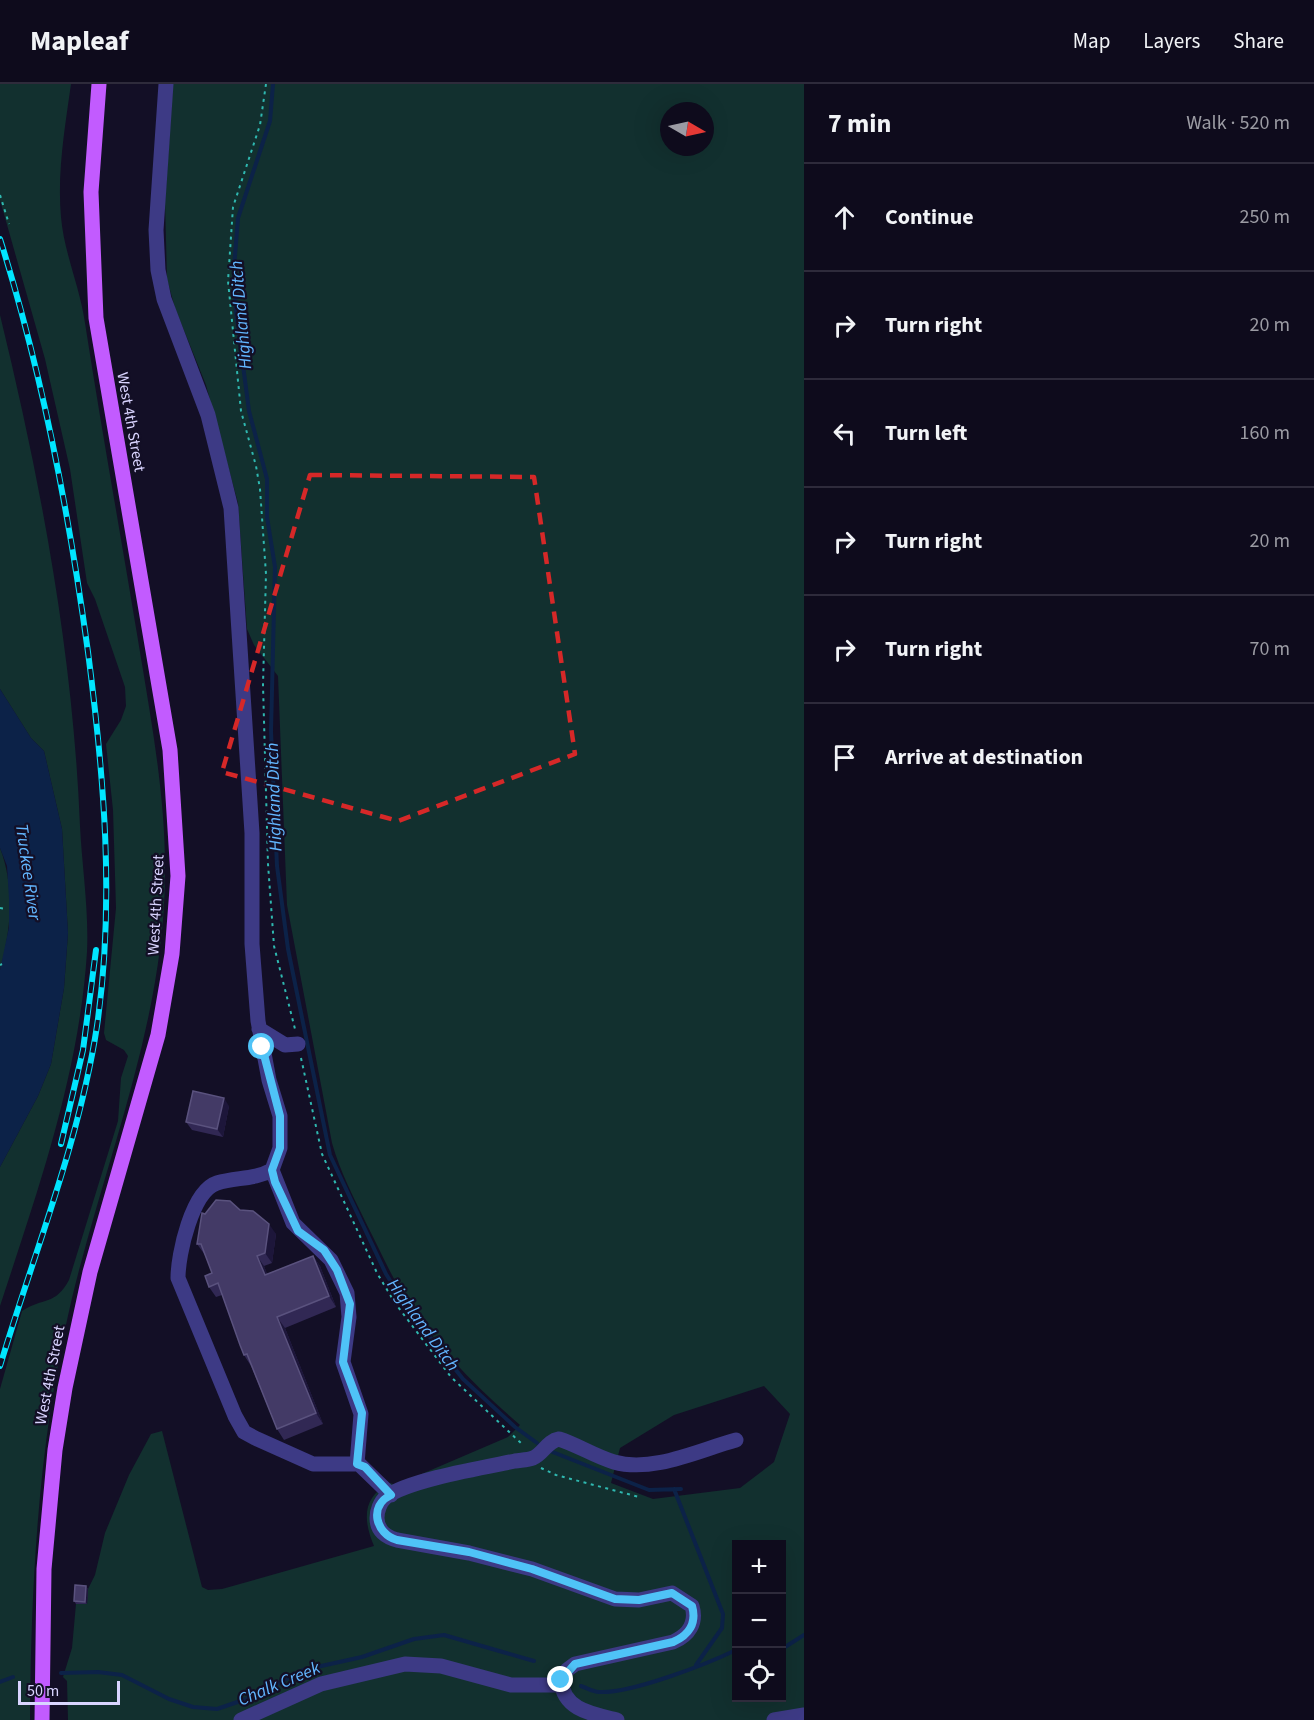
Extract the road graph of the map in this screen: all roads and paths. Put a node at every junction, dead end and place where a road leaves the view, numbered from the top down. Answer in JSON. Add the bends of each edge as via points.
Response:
{"nodes":[{"id":1,"x":166,"y":84,"type":"edge"},
{"id":2,"x":266,"y":84,"type":"edge"},
{"id":3,"x":96,"y":86,"type":"edge"},
{"id":4,"x":0,"y":195,"type":"edge"},
{"id":5,"x":9,"y":224,"type":"dead end"},
{"id":6,"x":0,"y":908,"type":"edge"},
{"id":7,"x":8,"y":909,"type":"dead end"},
{"id":8,"x":259,"y":1029,"type":"junction"},
{"id":9,"x":298,"y":1044,"type":"junction"},
{"id":10,"x":272,"y":1170,"type":"junction"},
{"id":11,"x":736,"y":1440,"type":"dead end"},
{"id":12,"x":532,"y":1458,"type":"junction"},
{"id":13,"x":357,"y":1464,"type":"junction"},
{"id":14,"x":391,"y":1495,"type":"junction"},
{"id":15,"x":639,"y":1497,"type":"dead end"},
{"id":16,"x":561,"y":1685,"type":"junction"},
{"id":17,"x":804,"y":1715,"type":"edge"},
{"id":18,"x":42,"y":1720,"type":"edge"},
{"id":19,"x":241,"y":1720,"type":"edge"},
{"id":20,"x":617,"y":1720,"type":"edge"},
{"id":21,"x":774,"y":1720,"type":"edge"}],
"edges":[{"from":1,"to":8,"type":"lane","via":[[156,230],[158,270],[164,299],[208,415],[231,508],[252,834],[252,944]]},
{"from":2,"to":9,"type":"path","via":[[260,125],[233,207],[228,281],[241,411],[260,489],[266,573],[263,694],[274,946]]},
{"from":3,"to":18,"type":"main road","name":"West 4th Street","via":[[91,192],[96,318],[170,750],[178,876],[172,954],[158,1035],[90,1272],[65,1388],[44,1569]]},
{"from":4,"to":5,"type":"path"},
{"from":6,"to":7,"type":"path"},
{"from":8,"to":9,"type":"lane","via":[[285,1045]]},
{"from":8,"to":10,"type":"lane","via":[[280,1116],[280,1148]]},
{"from":9,"to":12,"type":"path","via":[[322,1154],[377,1273],[451,1377]]},
{"from":10,"to":13,"type":"lane","via":[[293,1223],[331,1260],[347,1293],[349,1317],[343,1362],[362,1413]]},
{"from":10,"to":13,"type":"lane","via":[[216,1183],[203,1191],[179,1257],[178,1278],[244,1432],[313,1464]]},
{"from":11,"to":12,"type":"lane","via":[[667,1460],[631,1465],[602,1458],[559,1438]]},
{"from":12,"to":14,"type":"lane","via":[[447,1475]]},
{"from":12,"to":15,"type":"path","via":[[543,1470],[556,1475]]},
{"from":13,"to":14,"type":"lane","via":[[365,1467]]},
{"from":14,"to":16,"type":"lane","via":[[379,1506],[377,1519],[379,1529],[387,1537],[469,1552],[532,1569],[615,1599],[672,1593],[692,1606],[695,1615],[685,1637],[575,1664],[567,1670]]},
{"from":16,"to":19,"type":"lane","via":[[511,1685],[441,1666],[405,1664],[321,1684]]},
{"from":16,"to":20,"type":"lane","via":[[574,1707]]},
{"from":17,"to":21,"type":"lane"}]}
